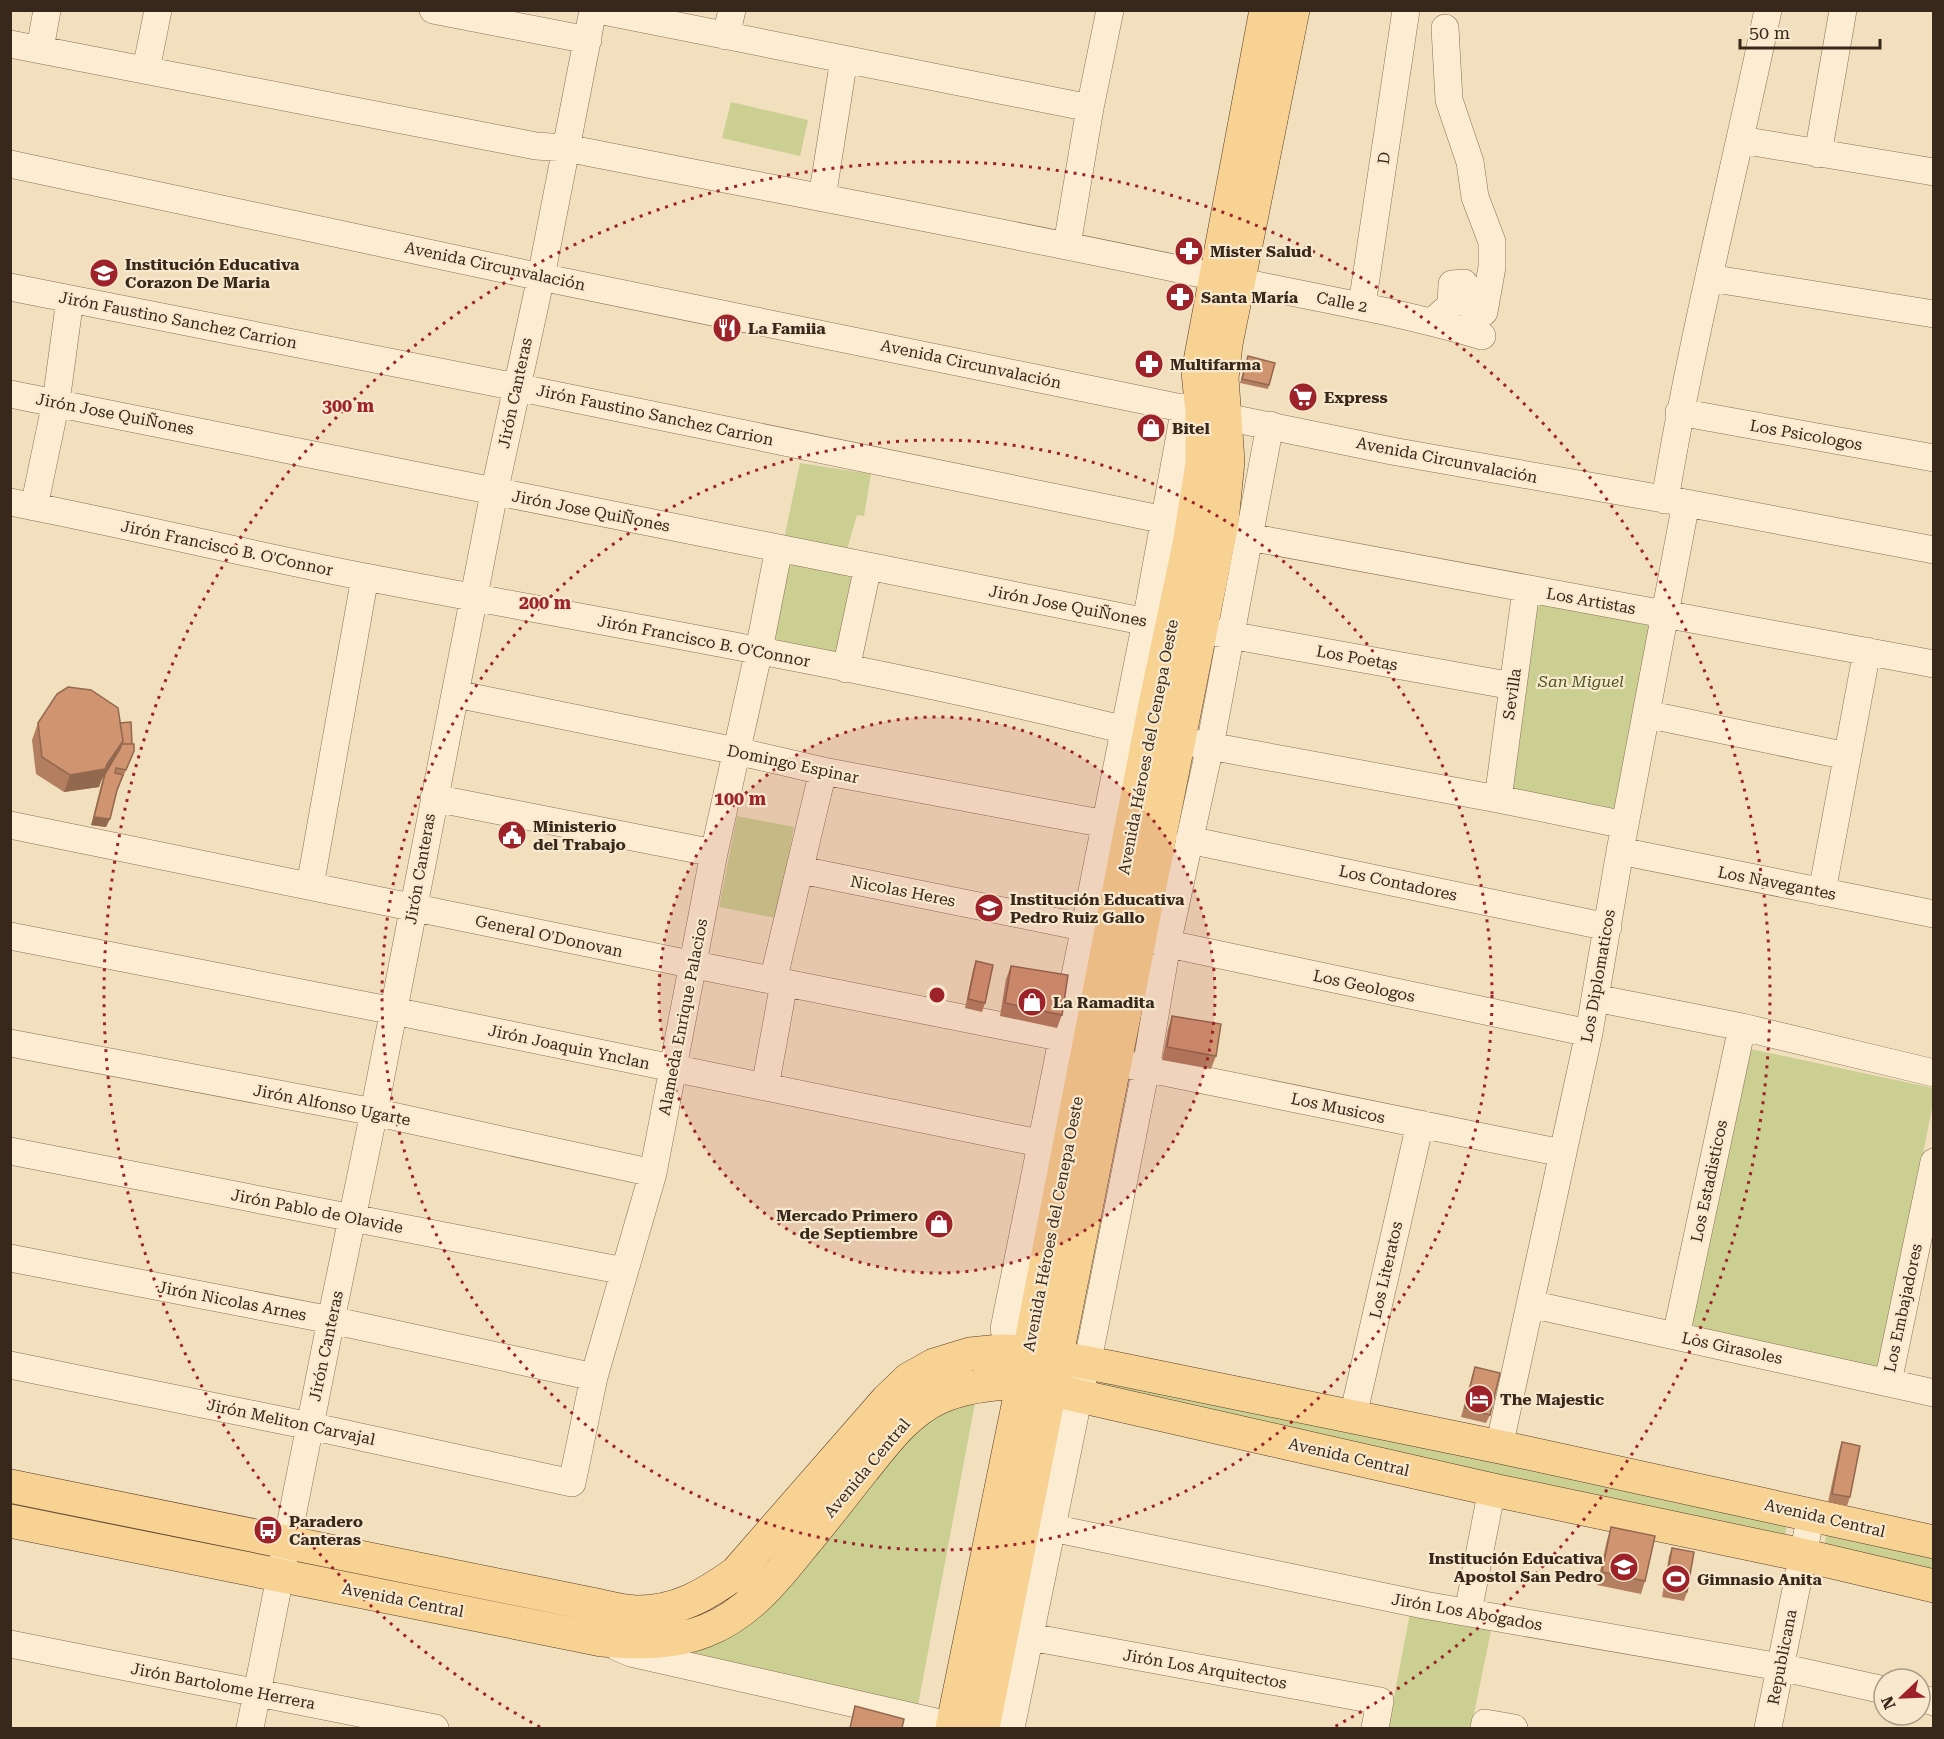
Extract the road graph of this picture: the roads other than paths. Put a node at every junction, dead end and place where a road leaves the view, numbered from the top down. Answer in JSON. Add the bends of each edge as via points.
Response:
{"nodes":[{"id":1,"x":47,"y":10,"type":"edge"},
{"id":2,"x":158,"y":10,"type":"edge"},
{"id":3,"x":433,"y":10,"type":"edge"},
{"id":4,"x":593,"y":10,"type":"edge"},
{"id":5,"x":598,"y":10,"type":"edge"},
{"id":6,"x":1110,"y":10,"type":"edge"},
{"id":7,"x":1266,"y":10,"type":"edge"},
{"id":8,"x":1293,"y":10,"type":"edge"},
{"id":9,"x":1406,"y":10,"type":"edge"},
{"id":10,"x":1768,"y":10,"type":"edge"},
{"id":11,"x":1843,"y":10,"type":"edge"},
{"id":12,"x":729,"y":23,"type":"edge"},
{"id":13,"x":1445,"y":28,"type":"dead end"},
{"id":14,"x":588,"y":40,"type":"junction"},
{"id":15,"x":10,"y":44,"type":"edge"},
{"id":16,"x":40,"y":49,"type":"junction"},
{"id":17,"x":844,"y":59,"type":"junction"},
{"id":18,"x":146,"y":70,"type":"junction"},
{"id":19,"x":1090,"y":108,"type":"junction"},
{"id":20,"x":1741,"y":140,"type":"junction"},
{"id":21,"x":566,"y":148,"type":"junction"},
{"id":22,"x":1818,"y":153,"type":"junction"},
{"id":23,"x":10,"y":164,"type":"edge"},
{"id":24,"x":1934,"y":172,"type":"edge"},
{"id":25,"x":822,"y":198,"type":"junction"},
{"id":26,"x":1067,"y":245,"type":"junction"},
{"id":27,"x":541,"y":277,"type":"junction"},
{"id":28,"x":1709,"y":278,"type":"junction"},
{"id":29,"x":1227,"y":279,"type":"junction"},
{"id":30,"x":10,"y":287,"type":"edge"},
{"id":31,"x":70,"y":299,"type":"junction"},
{"id":32,"x":1362,"y":305,"type":"junction"},
{"id":33,"x":1934,"y":314,"type":"edge"},
{"id":34,"x":1433,"y":321,"type":"junction"},
{"id":35,"x":1482,"y":336,"type":"dead end"},
{"id":36,"x":516,"y":387,"type":"junction"},
{"id":37,"x":10,"y":394,"type":"edge"},
{"id":38,"x":56,"y":402,"type":"junction"},
{"id":39,"x":1204,"y":411,"type":"junction"},
{"id":40,"x":1679,"y":412,"type":"junction"},
{"id":41,"x":1270,"y":426,"type":"junction"},
{"id":42,"x":1934,"y":458,"type":"edge"},
{"id":43,"x":494,"y":493,"type":"junction"},
{"id":44,"x":1676,"y":502,"type":"junction"},
{"id":45,"x":22,"y":505,"type":"edge"},
{"id":46,"x":1179,"y":522,"type":"junction"},
{"id":47,"x":1249,"y":537,"type":"junction"},
{"id":48,"x":778,"y":548,"type":"junction"},
{"id":49,"x":1934,"y":550,"type":"edge"},
{"id":50,"x":868,"y":566,"type":"junction"},
{"id":51,"x":365,"y":577,"type":"junction"},
{"id":52,"x":1526,"y":590,"type":"junction"},
{"id":53,"x":474,"y":597,"type":"junction"},
{"id":54,"x":1666,"y":613,"type":"junction"},
{"id":55,"x":1187,"y":628,"type":"junction"},
{"id":56,"x":759,"y":650,"type":"junction"},
{"id":57,"x":1867,"y":651,"type":"junction"},
{"id":58,"x":1934,"y":664,"type":"edge"},
{"id":59,"x":846,"y":669,"type":"junction"},
{"id":60,"x":1513,"y":686,"type":"junction"},
{"id":61,"x":456,"y":694,"type":"junction"},
{"id":62,"x":1646,"y":714,"type":"junction"},
{"id":63,"x":1165,"y":738,"type":"junction"},
{"id":64,"x":736,"y":751,"type":"junction"},
{"id":65,"x":1847,"y":756,"type":"junction"},
{"id":66,"x":823,"y":771,"type":"junction"},
{"id":67,"x":434,"y":798,"type":"junction"},
{"id":68,"x":1498,"y":799,"type":"junction"},
{"id":69,"x":10,"y":825,"type":"edge"},
{"id":70,"x":1625,"y":825,"type":"junction"},
{"id":71,"x":1118,"y":826,"type":"junction"},
{"id":72,"x":1189,"y":840,"type":"junction"},
{"id":73,"x":1620,"y":851,"type":"junction"},
{"id":74,"x":714,"y":853,"type":"junction"},
{"id":75,"x":801,"y":870,"type":"junction"},
{"id":76,"x":310,"y":886,"type":"junction"},
{"id":77,"x":1822,"y":892,"type":"junction"},
{"id":78,"x":414,"y":907,"type":"junction"},
{"id":79,"x":1933,"y":909,"type":"edge"},
{"id":80,"x":1608,"y":927,"type":"junction"},
{"id":81,"x":1125,"y":935,"type":"junction"},
{"id":82,"x":10,"y":936,"type":"edge"},
{"id":83,"x":694,"y":965,"type":"junction"},
{"id":84,"x":779,"y":982,"type":"junction"},
{"id":85,"x":1595,"y":998,"type":"junction"},
{"id":86,"x":394,"y":1011,"type":"junction"},
{"id":87,"x":1742,"y":1027,"type":"junction"},
{"id":88,"x":1588,"y":1033,"type":"junction"},
{"id":89,"x":10,"y":1042,"type":"edge"},
{"id":90,"x":1088,"y":1048,"type":"junction"},
{"id":91,"x":1146,"y":1068,"type":"junction"},
{"id":92,"x":674,"y":1069,"type":"junction"},
{"id":93,"x":1934,"y":1073,"type":"edge"},
{"id":94,"x":765,"y":1087,"type":"junction"},
{"id":95,"x":374,"y":1112,"type":"junction"},
{"id":96,"x":1420,"y":1124,"type":"junction"},
{"id":97,"x":1068,"y":1149,"type":"junction"},
{"id":98,"x":10,"y":1151,"type":"edge"},
{"id":99,"x":1562,"y":1153,"type":"junction"},
{"id":100,"x":1127,"y":1162,"type":"junction"},
{"id":101,"x":1934,"y":1162,"type":"edge"},
{"id":102,"x":653,"y":1173,"type":"junction"},
{"id":103,"x":353,"y":1218,"type":"junction"},
{"id":104,"x":10,"y":1258,"type":"edge"},
{"id":105,"x":624,"y":1271,"type":"junction"},
{"id":106,"x":1530,"y":1304,"type":"junction"},
{"id":107,"x":331,"y":1320,"type":"junction"},
{"id":108,"x":1004,"y":1329,"type":"dead end"},
{"id":109,"x":1676,"y":1336,"type":"junction"},
{"id":110,"x":10,"y":1365,"type":"edge"},
{"id":111,"x":1054,"y":1373,"type":"junction"},
{"id":112,"x":594,"y":1377,"type":"junction"},
{"id":113,"x":1888,"y":1382,"type":"junction"},
{"id":114,"x":1934,"y":1393,"type":"edge"},
{"id":115,"x":1353,"y":1416,"type":"junction"},
{"id":116,"x":310,"y":1426,"type":"junction"},
{"id":117,"x":1498,"y":1447,"type":"junction"},
{"id":118,"x":572,"y":1483,"type":"joint"},
{"id":119,"x":10,"y":1486,"type":"edge"},
{"id":120,"x":1492,"y":1490,"type":"junction"},
{"id":121,"x":1812,"y":1515,"type":"junction"},
{"id":122,"x":10,"y":1521,"type":"edge"},
{"id":123,"x":1052,"y":1528,"type":"junction"},
{"id":124,"x":286,"y":1542,"type":"junction"},
{"id":125,"x":1934,"y":1542,"type":"edge"},
{"id":126,"x":1802,"y":1555,"type":"junction"},
{"id":127,"x":280,"y":1576,"type":"junction"},
{"id":128,"x":1934,"y":1586,"type":"edge"},
{"id":129,"x":1468,"y":1612,"type":"junction"},
{"id":130,"x":1030,"y":1637,"type":"junction"},
{"id":131,"x":602,"y":1640,"type":"junction"},
{"id":132,"x":10,"y":1644,"type":"edge"},
{"id":133,"x":1780,"y":1667,"type":"junction"},
{"id":134,"x":1872,"y":1687,"type":"edge"},
{"id":135,"x":257,"y":1692,"type":"junction"},
{"id":136,"x":946,"y":1726,"type":"edge"},
{"id":137,"x":1484,"y":1726,"type":"edge"},
{"id":138,"x":250,"y":1728,"type":"edge"},
{"id":139,"x":435,"y":1728,"type":"edge"},
{"id":140,"x":1011,"y":1728,"type":"edge"},
{"id":141,"x":1375,"y":1728,"type":"edge"},
{"id":142,"x":1514,"y":1728,"type":"edge"},
{"id":143,"x":1768,"y":1728,"type":"edge"}],
"edges":[{"from":1,"to":16,"type":"street"},
{"from":2,"to":18,"type":"street"},
{"from":3,"to":14,"type":"street"},
{"from":4,"to":14,"type":"street","name":"Jirón Canteras"},
{"from":5,"to":12,"type":"street"},
{"from":6,"to":19,"type":"street"},
{"from":7,"to":29,"type":"main road","name":"Avenida Héroes del Cenepa Oeste"},
{"from":8,"to":29,"type":"main road","name":"Avenida Héroes del Cenepa Oeste"},
{"from":9,"to":32,"type":"street","name":"D"},
{"from":10,"to":20,"type":"street","name":"Los Diplomaticos"},
{"from":11,"to":22,"type":"street"},
{"from":12,"to":17,"type":"street"},
{"from":13,"to":34,"type":"street","via":[[1449,100],[1470,162],[1475,197],[1492,242],[1492,267],[1484,312],[1474,315],[1464,283],[1452,284],[1451,305]]},
{"from":14,"to":21,"type":"street","name":"Jirón Canteras"},
{"from":15,"to":16,"type":"street","name":"Calle 2"},
{"from":16,"to":18,"type":"street","name":"Calle 2"},
{"from":17,"to":19,"type":"street"},
{"from":17,"to":25,"type":"street"},
{"from":18,"to":21,"type":"street","name":"Calle 2","via":[[536,146]]},
{"from":19,"to":26,"type":"street"},
{"from":20,"to":22,"type":"street"},
{"from":20,"to":28,"type":"street","name":"Los Diplomaticos"},
{"from":21,"to":25,"type":"street","name":"Calle 2"},
{"from":21,"to":27,"type":"street","name":"Jirón Canteras"},
{"from":22,"to":24,"type":"street"},
{"from":23,"to":27,"type":"street","name":"Avenida Circunvalación"},
{"from":25,"to":26,"type":"street","name":"Calle 2"},
{"from":26,"to":29,"type":"street","name":"Calle 2"},
{"from":27,"to":36,"type":"street","name":"Jirón Canteras"},
{"from":27,"to":39,"type":"street","name":"Avenida Circunvalación"},
{"from":28,"to":33,"type":"street"},
{"from":28,"to":40,"type":"street","name":"Los Diplomaticos"},
{"from":29,"to":32,"type":"street","name":"Calle 2"},
{"from":29,"to":39,"type":"main road","name":"Avenida Héroes del Cenepa Oeste","via":[[1222,378]]},
{"from":30,"to":31,"type":"street","name":"Jirón Faustino Sanchez Carrion"},
{"from":31,"to":36,"type":"street","name":"Jirón Faustino Sanchez Carrion"},
{"from":31,"to":38,"type":"street"},
{"from":32,"to":34,"type":"street","name":"Calle 2"},
{"from":34,"to":35,"type":"street","name":"Calle 2"},
{"from":36,"to":43,"type":"street","name":"Jirón Canteras"},
{"from":36,"to":46,"type":"street","name":"Jirón Faustino Sanchez Carrion"},
{"from":37,"to":38,"type":"street","name":"Jirón Jose QuiÑones"},
{"from":38,"to":43,"type":"street","name":"Jirón Jose QuiÑones"},
{"from":38,"to":45,"type":"street"},
{"from":39,"to":41,"type":"street","name":"Avenida Circunvalación"},
{"from":39,"to":46,"type":"main road","name":"Avenida Héroes del Cenepa Oeste","via":[[1202,464]]},
{"from":39,"to":55,"type":"main road","name":"Avenida Héroes del Cenepa Oeste","via":[[1228,461],[1222,522]]},
{"from":40,"to":42,"type":"street","name":"Los Psicologos"},
{"from":40,"to":44,"type":"street","name":"Los Diplomaticos"},
{"from":41,"to":44,"type":"street","name":"Avenida Circunvalación"},
{"from":41,"to":47,"type":"street"},
{"from":43,"to":48,"type":"street","name":"Jirón Jose QuiÑones"},
{"from":43,"to":53,"type":"street","name":"Jirón Canteras"},
{"from":44,"to":49,"type":"street","name":"Avenida Circunvalación"},
{"from":44,"to":54,"type":"street","name":"Los Diplomaticos"},
{"from":45,"to":51,"type":"street","name":"Jirón Francisco B. O'Connor"},
{"from":46,"to":55,"type":"main road","name":"Avenida Héroes del Cenepa Oeste"},
{"from":47,"to":52,"type":"street","name":"Los Artistas"},
{"from":47,"to":55,"type":"street"},
{"from":48,"to":50,"type":"street","name":"Jirón Jose QuiÑones"},
{"from":48,"to":56,"type":"street","name":"Alameda Enrique Palacios"},
{"from":50,"to":55,"type":"street","name":"Jirón Jose QuiÑones"},
{"from":50,"to":59,"type":"street"},
{"from":51,"to":53,"type":"street","name":"Jirón Francisco B. O'Connor"},
{"from":51,"to":76,"type":"street"},
{"from":52,"to":54,"type":"street","name":"Los Artistas"},
{"from":52,"to":60,"type":"street","name":"Sevilla"},
{"from":53,"to":56,"type":"street","name":"Jirón Francisco B. O'Connor"},
{"from":53,"to":61,"type":"street","name":"Jirón Canteras"},
{"from":54,"to":57,"type":"street","name":"Los Artistas"},
{"from":54,"to":62,"type":"street","name":"Los Diplomaticos"},
{"from":55,"to":60,"type":"street","name":"Los Poetas"},
{"from":55,"to":63,"type":"main road","name":"Avenida Héroes del Cenepa Oeste"},
{"from":55,"to":63,"type":"street"},
{"from":56,"to":59,"type":"street","name":"Jirón Francisco B. O'Connor"},
{"from":56,"to":64,"type":"street","name":"Alameda Enrique Palacios"},
{"from":57,"to":58,"type":"street","name":"Los Artistas"},
{"from":57,"to":65,"type":"street"},
{"from":59,"to":63,"type":"street","name":"Jirón Francisco B. O'Connor"},
{"from":60,"to":68,"type":"street","name":"Sevilla"},
{"from":61,"to":64,"type":"street","name":"Domingo Espinar"},
{"from":61,"to":67,"type":"street","name":"Jirón Canteras"},
{"from":62,"to":65,"type":"street"},
{"from":62,"to":70,"type":"street","name":"Los Diplomaticos"},
{"from":63,"to":68,"type":"street","name":"Jirón Francisco B. O'Connor"},
{"from":63,"to":71,"type":"main road","name":"Avenida Héroes del Cenepa Oeste"},
{"from":63,"to":72,"type":"street"},
{"from":63,"to":81,"type":"main road","name":"Avenida Héroes del Cenepa Oeste"},
{"from":64,"to":66,"type":"street","name":"Domingo Espinar"},
{"from":64,"to":74,"type":"street","name":"Alameda Enrique Palacios"},
{"from":65,"to":77,"type":"street"},
{"from":66,"to":71,"type":"street","name":"Domingo Espinar"},
{"from":66,"to":75,"type":"street"},
{"from":67,"to":74,"type":"street"},
{"from":67,"to":78,"type":"street","name":"Jirón Canteras"},
{"from":68,"to":70,"type":"street","name":"Jirón Francisco B. O'Connor"},
{"from":69,"to":76,"type":"street","name":"General O'Donovan"},
{"from":70,"to":73,"type":"street","name":"Los Diplomaticos"},
{"from":71,"to":81,"type":"main road","name":"Avenida Héroes del Cenepa Oeste"},
{"from":72,"to":80,"type":"street","name":"Los Contadores"},
{"from":72,"to":81,"type":"street"},
{"from":73,"to":77,"type":"street","name":"Los Navegantes"},
{"from":73,"to":80,"type":"street","name":"Los Diplomaticos"},
{"from":74,"to":83,"type":"street","name":"Alameda Enrique Palacios"},
{"from":75,"to":81,"type":"street","name":"Nicolas Heres"},
{"from":75,"to":84,"type":"street"},
{"from":76,"to":78,"type":"street","name":"General O'Donovan"},
{"from":77,"to":79,"type":"street","name":"Los Navegantes"},
{"from":78,"to":83,"type":"street","name":"General O'Donovan"},
{"from":78,"to":86,"type":"street","name":"Jirón Canteras"},
{"from":80,"to":85,"type":"street","name":"Los Diplomaticos"},
{"from":81,"to":88,"type":"street","name":"Los Geologos"},
{"from":81,"to":90,"type":"main road","name":"Avenida Héroes del Cenepa Oeste"},
{"from":81,"to":90,"type":"street"},
{"from":81,"to":91,"type":"street"},
{"from":82,"to":86,"type":"street","name":"Jirón Joaquin Ynclan"},
{"from":83,"to":84,"type":"street","name":"General O'Donovan"},
{"from":83,"to":92,"type":"street","name":"Alameda Enrique Palacios"},
{"from":84,"to":90,"type":"street","name":"General O'Donovan"},
{"from":84,"to":94,"type":"street"},
{"from":85,"to":87,"type":"street"},
{"from":85,"to":88,"type":"street","name":"Los Diplomaticos"},
{"from":86,"to":92,"type":"street","name":"Jirón Joaquin Ynclan"},
{"from":86,"to":95,"type":"street","name":"Jirón Canteras"},
{"from":87,"to":93,"type":"street"},
{"from":87,"to":109,"type":"street","name":"Los Estadisticos"},
{"from":88,"to":99,"type":"street","name":"Los Diplomaticos"},
{"from":89,"to":95,"type":"street","name":"Jirón Alfonso Ugarte"},
{"from":90,"to":91,"type":"street","name":"Los Musicos"},
{"from":90,"to":97,"type":"main road","name":"Avenida Héroes del Cenepa Oeste"},
{"from":90,"to":97,"type":"street"},
{"from":91,"to":96,"type":"street","name":"Los Musicos"},
{"from":91,"to":100,"type":"street"},
{"from":92,"to":94,"type":"street","name":"Jirón Joaquin Ynclan"},
{"from":92,"to":102,"type":"street","name":"Alameda Enrique Palacios"},
{"from":94,"to":97,"type":"street","name":"Jirón Joaquin Ynclan"},
{"from":95,"to":102,"type":"street","name":"Jirón Alfonso Ugarte"},
{"from":95,"to":103,"type":"street","name":"Jirón Canteras"},
{"from":96,"to":99,"type":"street","name":"Los Musicos"},
{"from":96,"to":115,"type":"street","name":"Los Literatos"},
{"from":97,"to":100,"type":"street","name":"Jirón Joaquin Ynclan"},
{"from":97,"to":108,"type":"street"},
{"from":97,"to":111,"type":"main road","name":"Avenida Héroes del Cenepa Oeste"},
{"from":98,"to":103,"type":"street","name":"Jirón Pablo de Olavide"},
{"from":99,"to":106,"type":"street","name":"Los Diplomaticos"},
{"from":100,"to":111,"type":"street"},
{"from":101,"to":113,"type":"street","name":"Los Embajadores"},
{"from":102,"to":105,"type":"street","name":"Alameda Enrique Palacios"},
{"from":103,"to":105,"type":"street","name":"Jirón Pablo de Olavide"},
{"from":103,"to":107,"type":"street","name":"Jirón Canteras"},
{"from":104,"to":107,"type":"street","name":"Jirón Nicolas Arnes"},
{"from":105,"to":112,"type":"street","name":"Alameda Enrique Palacios"},
{"from":106,"to":109,"type":"street","name":"Los Girasoles"},
{"from":106,"to":117,"type":"street","name":"Los Diplomaticos"},
{"from":107,"to":112,"type":"street","name":"Jirón Nicolas Arnes"},
{"from":107,"to":116,"type":"street","name":"Jirón Canteras"},
{"from":109,"to":113,"type":"street","name":"Los Girasoles"},
{"from":110,"to":116,"type":"street","name":"Jirón Meliton Carvajal"},
{"from":111,"to":115,"type":"main road","name":"Avenida Central"},
{"from":111,"to":120,"type":"main road","name":"Avenida Central"},
{"from":111,"to":123,"type":"street"},
{"from":111,"to":124,"type":"main road","name":"Avenida Central","via":[[1000,1351],[970,1354],[934,1365],[909,1379],[736,1573],[706,1594],[671,1608],[636,1612]]},
{"from":111,"to":131,"type":"main road","name":"Avenida Central","via":[[966,1388],[937,1399],[911,1416],[770,1585],[736,1616],[705,1631],[671,1640],[637,1644]]},
{"from":111,"to":136,"type":"main road","name":"Avenida Héroes del Cenepa Oeste"},
{"from":112,"to":118,"type":"street","name":"Alameda Enrique Palacios"},
{"from":113,"to":114,"type":"street","name":"Los Girasoles"},
{"from":115,"to":117,"type":"main road","name":"Avenida Central"},
{"from":116,"to":118,"type":"street","name":"Jirón Meliton Carvajal"},
{"from":116,"to":124,"type":"street","name":"Jirón Canteras"},
{"from":117,"to":121,"type":"main road","name":"Avenida Central"},
{"from":119,"to":124,"type":"main road","name":"Avenida Central"},
{"from":120,"to":126,"type":"main road","name":"Avenida Central"},
{"from":120,"to":129,"type":"street"},
{"from":121,"to":125,"type":"main road","name":"Avenida Central"},
{"from":121,"to":126,"type":"street","name":"Republicana"},
{"from":122,"to":127,"type":"main road","name":"Avenida Central"},
{"from":123,"to":129,"type":"street","name":"Jirón Los Abogados"},
{"from":123,"to":130,"type":"street"},
{"from":124,"to":127,"type":"street","name":"Jirón Canteras"},
{"from":126,"to":128,"type":"main road","name":"Avenida Central"},
{"from":126,"to":133,"type":"street","name":"Republicana"},
{"from":127,"to":131,"type":"main road","name":"Avenida Central"},
{"from":127,"to":135,"type":"street","name":"Jirón Canteras"},
{"from":129,"to":133,"type":"street","name":"Jirón Los Abogados"},
{"from":130,"to":140,"type":"street"},
{"from":130,"to":141,"type":"street","name":"Jirón Los Arquitectos","via":[[1380,1701]]},
{"from":131,"to":136,"type":"street","via":[[631,1653]]},
{"from":132,"to":135,"type":"street","name":"Jirón Bartolome Herrera"},
{"from":133,"to":134,"type":"street","name":"Jirón Los Abogados"},
{"from":133,"to":143,"type":"street","name":"Republicana"},
{"from":135,"to":138,"type":"street","name":"Jirón Canteras"},
{"from":135,"to":139,"type":"street","name":"Jirón Bartolome Herrera"},
{"from":137,"to":142,"type":"street"}]}
